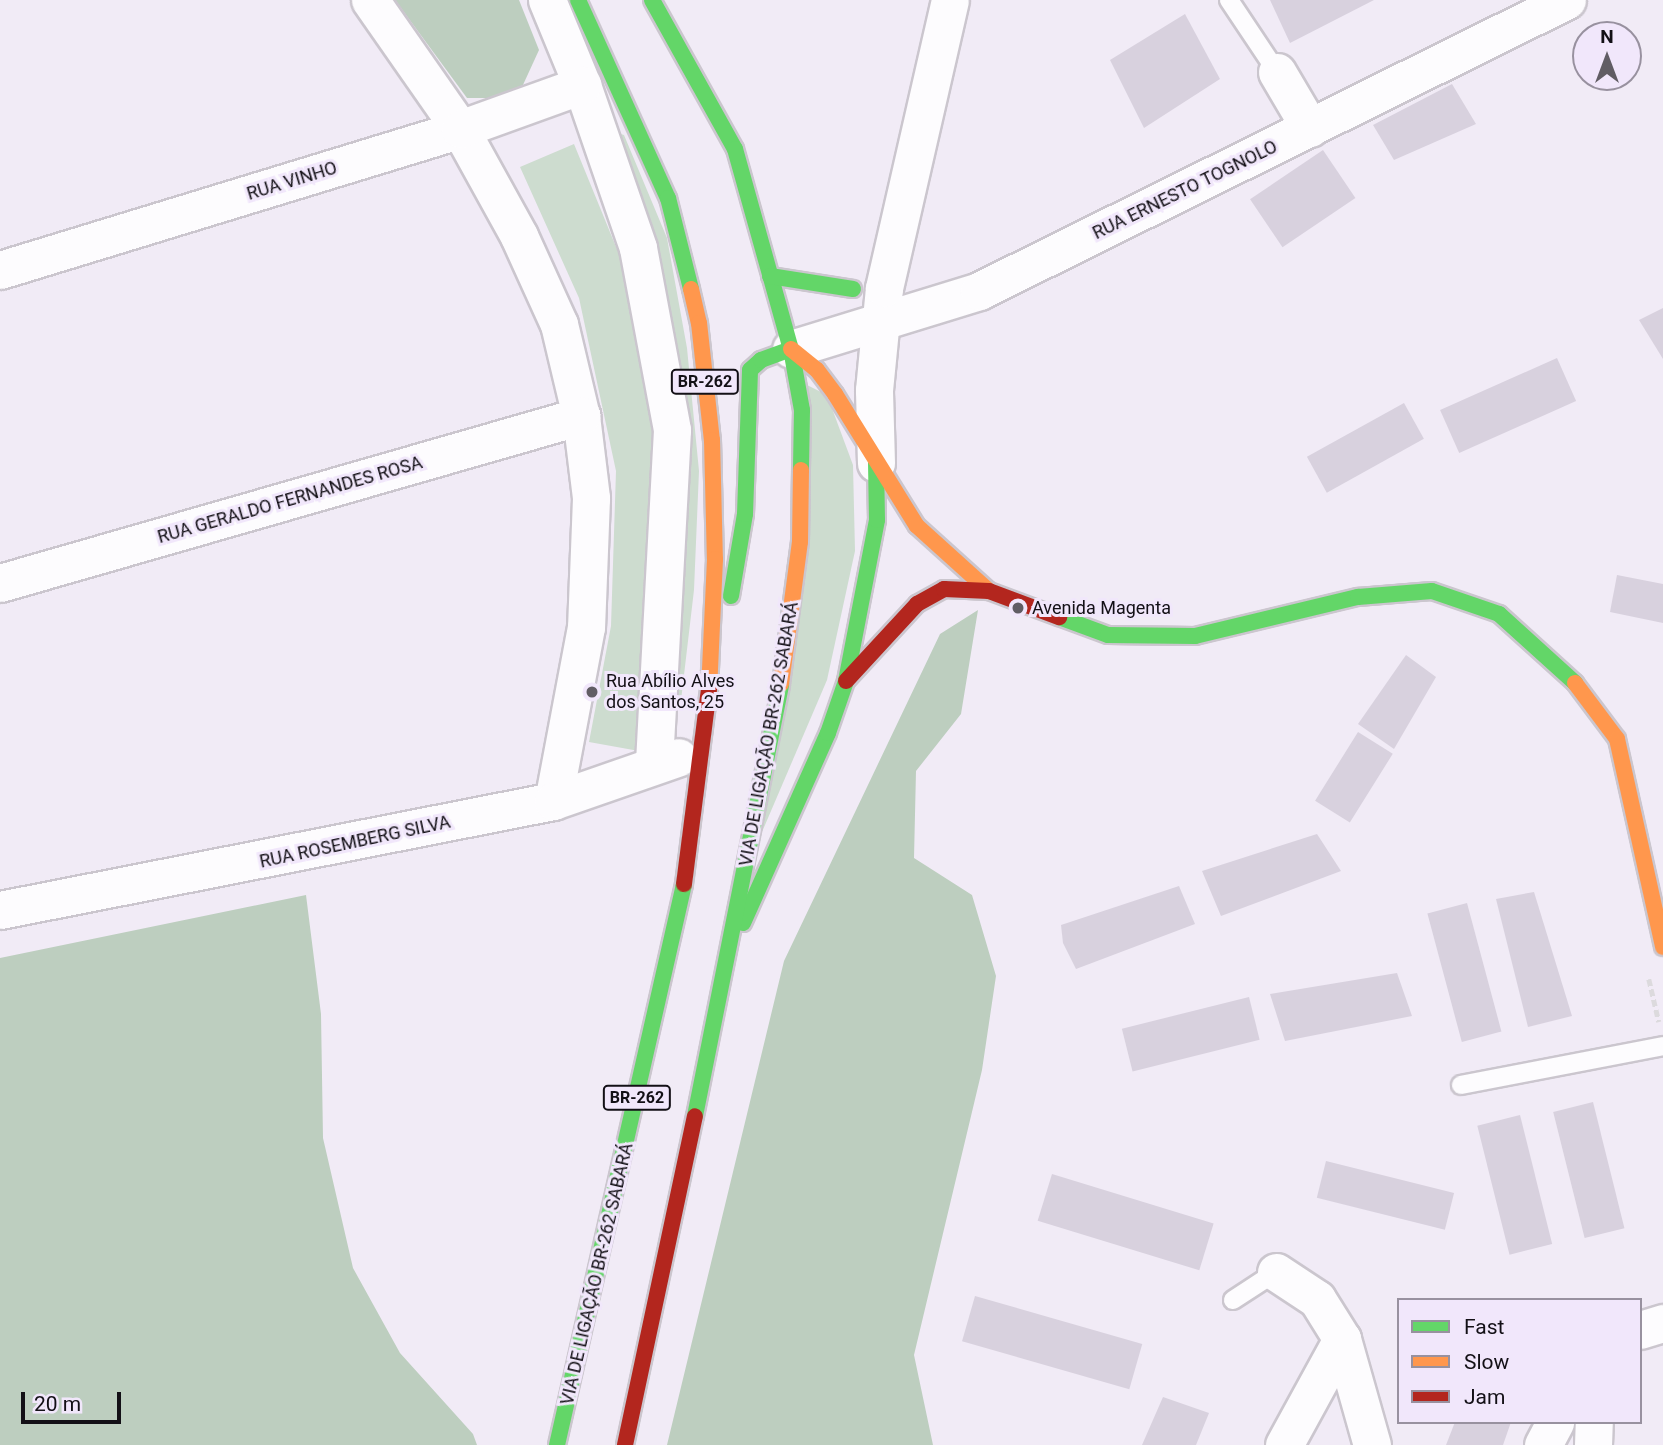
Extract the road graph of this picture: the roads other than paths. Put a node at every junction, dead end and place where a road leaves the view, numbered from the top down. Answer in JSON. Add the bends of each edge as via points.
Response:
{"nodes":[{"id":1,"x":370,"y":0,"type":"edge"},
{"id":2,"x":547,"y":0,"type":"edge"},
{"id":3,"x":578,"y":0,"type":"edge"},
{"id":4,"x":652,"y":0,"type":"edge"},
{"id":5,"x":950,"y":0,"type":"edge"},
{"id":6,"x":1229,"y":0,"type":"edge"},
{"id":7,"x":1567,"y":0,"type":"edge"},
{"id":8,"x":1277,"y":72,"type":"joint"},
{"id":9,"x":582,"y":85,"type":"junction"},
{"id":10,"x":1310,"y":128,"type":"junction"},
{"id":11,"x":460,"y":129,"type":"junction"},
{"id":12,"x":895,"y":239,"type":"junction"},
{"id":13,"x":0,"y":270,"type":"edge"},
{"id":14,"x":770,"y":276,"type":"junction"},
{"id":15,"x":853,"y":289,"type":"junction"},
{"id":16,"x":879,"y":325,"type":"junction"},
{"id":17,"x":791,"y":349,"type":"junction"},
{"id":18,"x":581,"y":416,"type":"junction"},
{"id":19,"x":876,"y":463,"type":"junction"},
{"id":20,"x":0,"y":583,"type":"edge"},
{"id":21,"x":989,"y":591,"type":"junction"},
{"id":22,"x":846,"y":681,"type":"junction"},
{"id":23,"x":709,"y":699,"type":"junction"},
{"id":24,"x":704,"y":749,"type":"junction"},
{"id":25,"x":654,"y":762,"type":"junction"},
{"id":26,"x":553,"y":801,"type":"junction"},
{"id":27,"x":0,"y":910,"type":"edge"},
{"id":28,"x":1663,"y":947,"type":"edge"},
{"id":29,"x":730,"y":951,"type":"junction"},
{"id":30,"x":1663,"y":1046,"type":"edge"},
{"id":31,"x":1461,"y":1085,"type":"dead end"},
{"id":32,"x":1276,"y":1272,"type":"joint"},
{"id":33,"x":1233,"y":1300,"type":"dead end"},
{"id":34,"x":1663,"y":1324,"type":"edge"},
{"id":35,"x":1642,"y":1329,"type":"edge"},
{"id":36,"x":1342,"y":1339,"type":"junction"},
{"id":37,"x":1554,"y":1424,"type":"edge"},
{"id":38,"x":1594,"y":1424,"type":"edge"},
{"id":39,"x":557,"y":1445,"type":"edge"},
{"id":40,"x":625,"y":1445,"type":"edge"},
{"id":41,"x":1284,"y":1445,"type":"edge"},
{"id":42,"x":1372,"y":1445,"type":"edge"},
{"id":43,"x":1543,"y":1445,"type":"edge"},
{"id":44,"x":1593,"y":1445,"type":"edge"}],
"edges":[{"from":1,"to":11,"type":"street"},
{"from":2,"to":9,"type":"street"},
{"from":3,"to":23,"type":"main road","name":"VIA DE LIGAÇÃO BR-262 SABARÁ","number":"BR-262","via":[[668,198],[699,323],[712,440]]},
{"from":4,"to":14,"type":"main road","name":"VIA DE LIGAÇÃO BR-262 SABARÁ","number":"BR-262","via":[[735,149]]},
{"from":5,"to":12,"type":"street"},
{"from":6,"to":8,"type":"lane"},
{"from":7,"to":10,"type":"street","name":"RUA ERNESTO TOGNOLO"},
{"from":8,"to":10,"type":"street"},
{"from":9,"to":11,"type":"street","name":"RUA VINHO"},
{"from":9,"to":25,"type":"street","via":[[638,248],[672,430]]},
{"from":10,"to":16,"type":"street","name":"RUA ERNESTO TOGNOLO","via":[[979,291]]},
{"from":11,"to":13,"type":"street","name":"RUA VINHO"},
{"from":11,"to":18,"type":"street","via":[[519,236],[559,324]]},
{"from":12,"to":15,"type":"street"},
{"from":12,"to":16,"type":"street"},
{"from":14,"to":15,"type":"main road"},
{"from":14,"to":17,"type":"main road","name":"VIA DE LIGAÇÃO BR-262 SABARÁ","number":"BR-262"},
{"from":15,"to":17,"type":"street"},
{"from":16,"to":17,"type":"street","name":"RUA ERNESTO TOGNOLO"},
{"from":16,"to":19,"type":"street"},
{"from":17,"to":19,"type":"main road","via":[[817,370],[835,394]]},
{"from":17,"to":23,"type":"main road","via":[[756,363],[748,374],[745,514]]},
{"from":17,"to":29,"type":"main road","name":"VIA DE LIGAÇÃO BR-262 SABARÁ","number":"BR-262","via":[[802,410],[800,542],[783,674]]},
{"from":18,"to":20,"type":"street","name":"RUA GERALDO FERNANDES ROSA"},
{"from":18,"to":26,"type":"street","via":[[592,498],[586,627]]},
{"from":19,"to":21,"type":"main road","via":[[917,526]]},
{"from":19,"to":22,"type":"main road","name":"VIA DE LIGAÇÃO BR-262 SABARÁ","via":[[877,520]]},
{"from":21,"to":22,"type":"main road","via":[[944,589],[917,604]]},
{"from":21,"to":28,"type":"main road","via":[[1108,635],[1195,636],[1357,597],[1432,591],[1499,614],[1566,671],[1617,738]]},
{"from":22,"to":29,"type":"main road","name":"VIA DE LIGAÇÃO BR-262 SABARÁ","via":[[828,733]]},
{"from":23,"to":24,"type":"main road","name":"VIA DE LIGAÇÃO BR-262 SABARÁ","number":"BR-262"},
{"from":24,"to":25,"type":"street","name":"RUA ROSEMBERG SILVA"},
{"from":24,"to":39,"type":"main road","name":"VIA DE LIGAÇÃO BR-262 SABARÁ","number":"BR-262","via":[[681,906]]},
{"from":25,"to":26,"type":"street","name":"RUA ROSEMBERG SILVA"},
{"from":26,"to":27,"type":"street","name":"RUA ROSEMBERG SILVA"},
{"from":29,"to":40,"type":"main road","name":"VIA DE LIGAÇÃO BR-262 SABARÁ","number":"BR-262"},
{"from":30,"to":31,"type":"lane"},
{"from":32,"to":33,"type":"lane"},
{"from":32,"to":36,"type":"street","via":[[1317,1299]]},
{"from":34,"to":35,"type":"street"},
{"from":36,"to":41,"type":"street"},
{"from":36,"to":42,"type":"street"},
{"from":37,"to":43,"type":"street"},
{"from":38,"to":44,"type":"street"}]}
